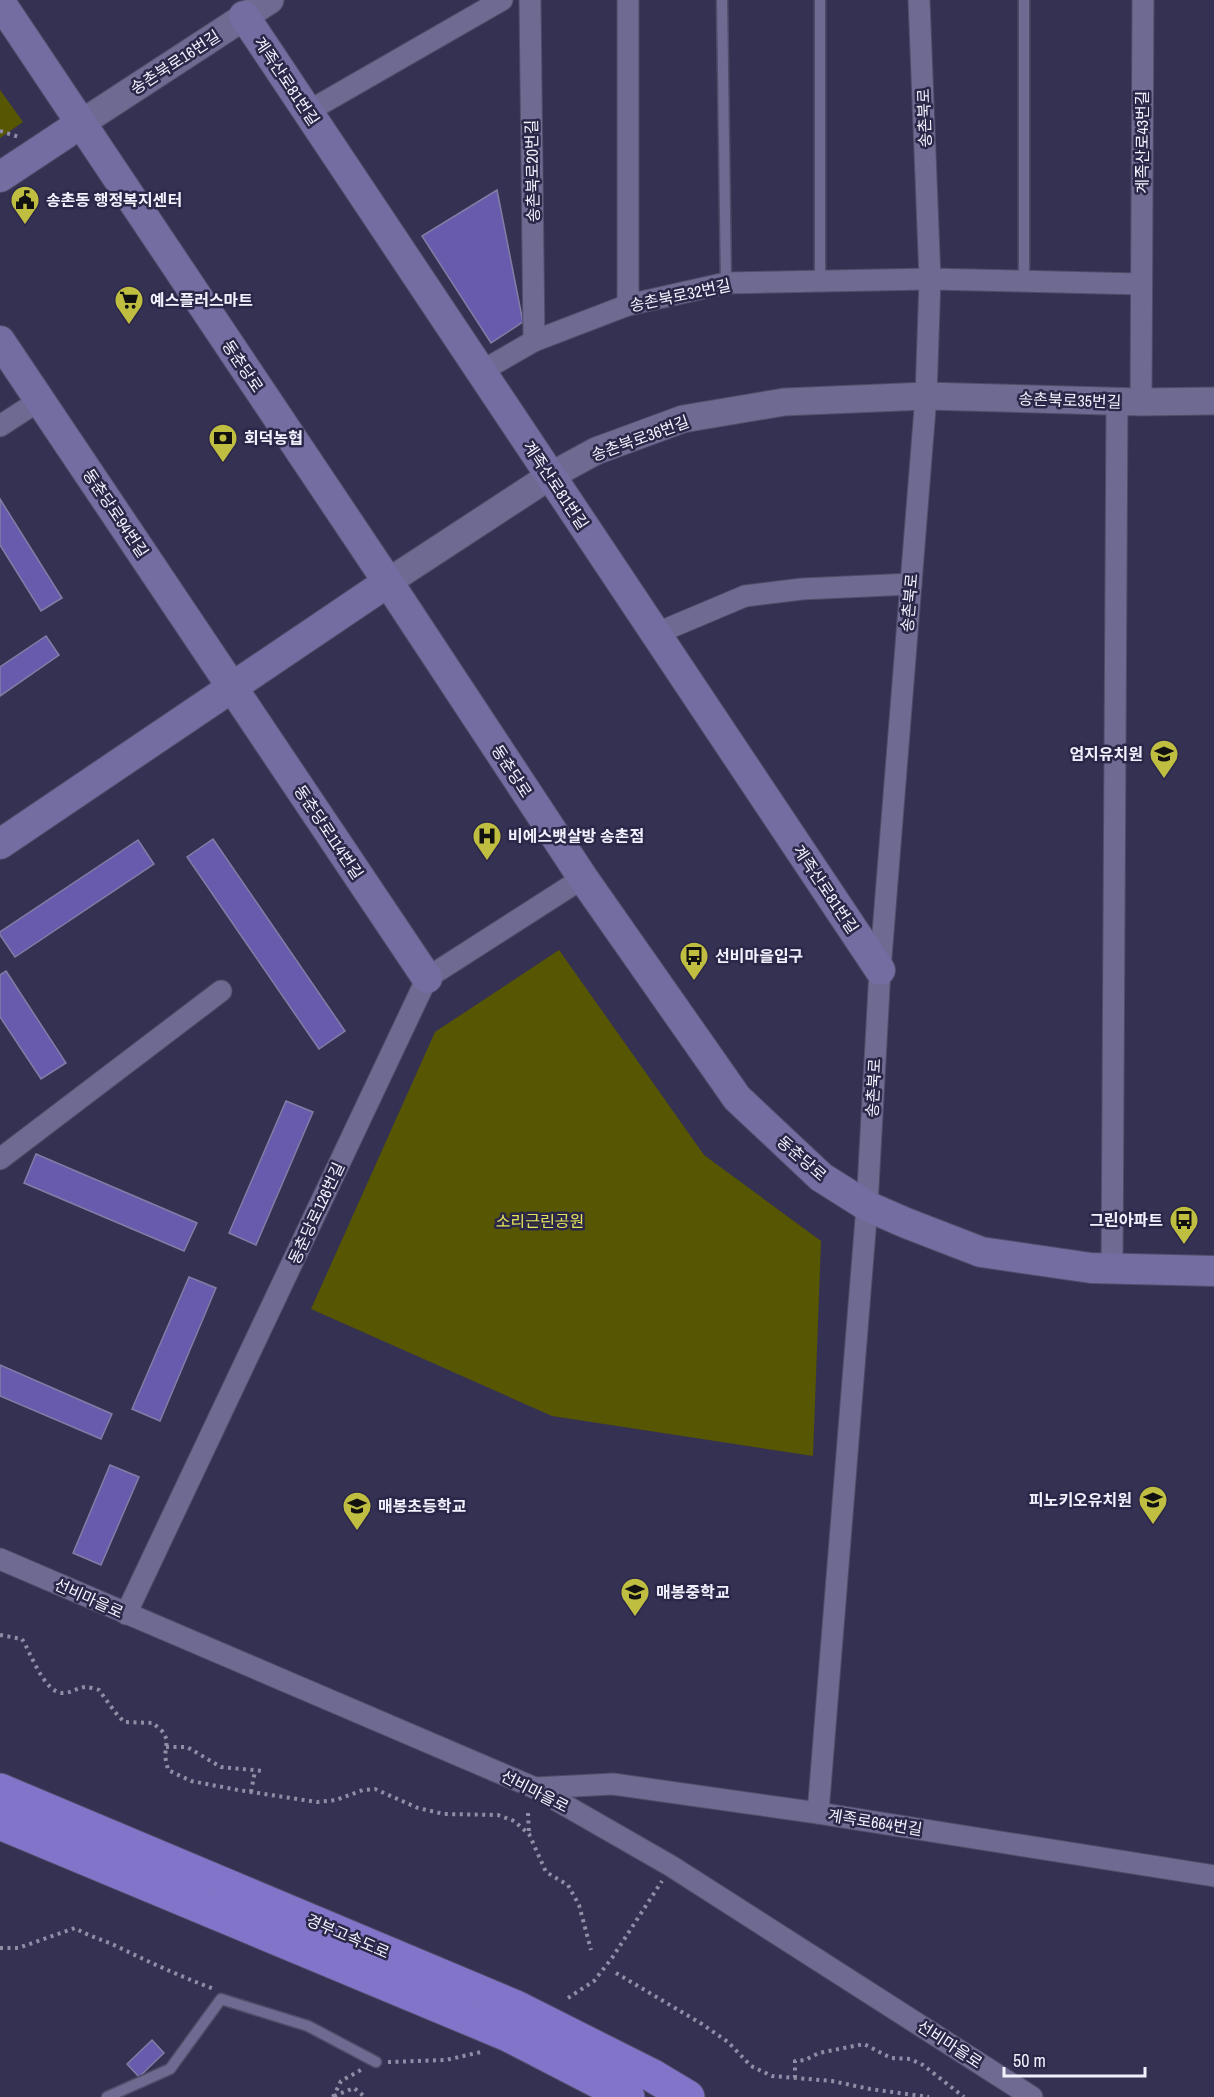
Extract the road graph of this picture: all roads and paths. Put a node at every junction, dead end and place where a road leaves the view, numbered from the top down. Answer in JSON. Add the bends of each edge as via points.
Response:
{"nodes":[{"id":1,"x":270,"y":0,"type":"edge"},
{"id":2,"x":502,"y":0,"type":"edge"},
{"id":3,"x":530,"y":0,"type":"edge"},
{"id":4,"x":628,"y":0,"type":"edge"},
{"id":5,"x":723,"y":0,"type":"edge"},
{"id":6,"x":820,"y":0,"type":"edge"},
{"id":7,"x":919,"y":0,"type":"edge"},
{"id":8,"x":1024,"y":0,"type":"edge"},
{"id":9,"x":1143,"y":0,"type":"edge"},
{"id":10,"x":0,"y":2,"type":"edge"},
{"id":11,"x":238,"y":8,"type":"edge"},
{"id":12,"x":308,"y":112,"type":"junction"},
{"id":13,"x":80,"y":124,"type":"junction"},
{"id":14,"x":0,"y":177,"type":"edge"},
{"id":15,"x":930,"y":279,"type":"junction"},
{"id":16,"x":820,"y":280,"type":"junction"},
{"id":17,"x":1024,"y":280,"type":"junction"},
{"id":18,"x":726,"y":283,"type":"junction"},
{"id":19,"x":1141,"y":284,"type":"junction"},
{"id":20,"x":628,"y":305,"type":"junction"},
{"id":21,"x":0,"y":341,"type":"edge"},
{"id":22,"x":534,"y":341,"type":"junction"},
{"id":23,"x":480,"y":372,"type":"junction"},
{"id":24,"x":926,"y":396,"type":"junction"},
{"id":25,"x":40,"y":400,"type":"junction"},
{"id":26,"x":1214,"y":401,"type":"edge"},
{"id":27,"x":1129,"y":402,"type":"junction"},
{"id":28,"x":0,"y":426,"type":"edge"},
{"id":29,"x":550,"y":476,"type":"junction"},
{"id":30,"x":387,"y":582,"type":"junction"},
{"id":31,"x":911,"y":584,"type":"junction"},
{"id":32,"x":656,"y":634,"type":"junction"},
{"id":33,"x":231,"y":686,"type":"junction"},
{"id":34,"x":0,"y":844,"type":"edge"},
{"id":35,"x":583,"y":878,"type":"junction"},
{"id":36,"x":880,"y":970,"type":"junction"},
{"id":37,"x":427,"y":978,"type":"junction"},
{"id":38,"x":221,"y":991,"type":"dead end"},
{"id":39,"x":0,"y":1159,"type":"edge"},
{"id":40,"x":867,"y":1206,"type":"junction"},
{"id":41,"x":1112,"y":1268,"type":"junction"},
{"id":42,"x":1214,"y":1271,"type":"edge"},
{"id":43,"x":0,"y":1559,"type":"edge"},
{"id":44,"x":126,"y":1614,"type":"junction"},
{"id":45,"x":0,"y":1635,"type":"edge"},
{"id":46,"x":166,"y":1747,"type":"junction"},
{"id":47,"x":255,"y":1771,"type":"junction"},
{"id":48,"x":263,"y":1771,"type":"dead end"},
{"id":49,"x":535,"y":1788,"type":"junction"},
{"id":50,"x":0,"y":1790,"type":"edge"},
{"id":51,"x":250,"y":1792,"type":"junction"},
{"id":52,"x":818,"y":1813,"type":"junction"},
{"id":53,"x":528,"y":1814,"type":"dead end"},
{"id":54,"x":0,"y":1823,"type":"edge"},
{"id":55,"x":529,"y":1834,"type":"junction"},
{"id":56,"x":671,"y":1866,"type":"junction"},
{"id":57,"x":1214,"y":1876,"type":"edge"},
{"id":58,"x":0,"y":1948,"type":"edge"},
{"id":59,"x":591,"y":1950,"type":"dead end"},
{"id":60,"x":616,"y":1973,"type":"dead end"},
{"id":61,"x":568,"y":1998,"type":"dead end"},
{"id":62,"x":221,"y":1999,"type":"junction"},
{"id":63,"x":482,"y":2052,"type":"dead end"},
{"id":64,"x":376,"y":2062,"type":"junction"},
{"id":65,"x":795,"y":2078,"type":"junction"},
{"id":66,"x":107,"y":2097,"type":"edge"},
{"id":67,"x":333,"y":2097,"type":"edge"},
{"id":68,"x":365,"y":2097,"type":"edge"},
{"id":69,"x":628,"y":2097,"type":"edge"},
{"id":70,"x":688,"y":2097,"type":"edge"},
{"id":71,"x":929,"y":2097,"type":"edge"},
{"id":72,"x":964,"y":2097,"type":"edge"},
{"id":73,"x":1032,"y":2097,"type":"edge"}],
"edges":[{"from":1,"to":11,"type":"street","name":"송촌북로16번길"},
{"from":2,"to":12,"type":"street"},
{"from":3,"to":22,"type":"street","name":"송촌북로20번길"},
{"from":4,"to":20,"type":"street"},
{"from":5,"to":18,"type":"lane"},
{"from":6,"to":16,"type":"lane"},
{"from":7,"to":15,"type":"street","name":"송촌북로"},
{"from":8,"to":17,"type":"lane"},
{"from":9,"to":19,"type":"street","name":"계족산로43번길"},
{"from":10,"to":13,"type":"main road","name":"동춘당로"},
{"from":11,"to":12,"type":"main road","name":"계족산로81번길"},
{"from":11,"to":13,"type":"street","name":"송촌북로16번길"},
{"from":12,"to":23,"type":"main road","name":"계족산로81번길"},
{"from":13,"to":14,"type":"main road"},
{"from":13,"to":30,"type":"main road","name":"동춘당로"},
{"from":15,"to":16,"type":"street","name":"송촌북로32번길"},
{"from":15,"to":17,"type":"street"},
{"from":15,"to":24,"type":"street","name":"송촌북로"},
{"from":16,"to":18,"type":"street","name":"송촌북로32번길"},
{"from":17,"to":19,"type":"street"},
{"from":18,"to":20,"type":"street","name":"송촌북로32번길"},
{"from":19,"to":27,"type":"street","name":"계족산로43번길"},
{"from":20,"to":22,"type":"street","name":"송촌북로32번길"},
{"from":21,"to":25,"type":"main road","name":"동춘당로94번길"},
{"from":22,"to":23,"type":"street","name":"송촌북로32번길"},
{"from":23,"to":29,"type":"main road","name":"계족산로81번길"},
{"from":24,"to":27,"type":"street","name":"송촌북로35번길"},
{"from":24,"to":29,"type":"street","name":"송촌북로36번길","via":[[784,402],[683,419],[597,451]]},
{"from":24,"to":31,"type":"street","name":"송촌북로"},
{"from":25,"to":28,"type":"street"},
{"from":25,"to":33,"type":"main road","name":"동춘당로94번길"},
{"from":26,"to":27,"type":"street","name":"송촌북로35번길"},
{"from":27,"to":41,"type":"street","name":"계족산로43번길"},
{"from":29,"to":30,"type":"street","name":"송촌북로36번길"},
{"from":29,"to":32,"type":"main road","name":"계족산로81번길"},
{"from":30,"to":33,"type":"main road"},
{"from":30,"to":35,"type":"main road","name":"동춘당로"},
{"from":31,"to":32,"type":"street","via":[[802,588],[745,596]]},
{"from":31,"to":36,"type":"street","name":"송촌북로"},
{"from":32,"to":36,"type":"main road","name":"계족산로81번길"},
{"from":33,"to":34,"type":"main road"},
{"from":33,"to":37,"type":"main road","name":"동춘당로114번길"},
{"from":35,"to":37,"type":"street"},
{"from":35,"to":40,"type":"main road","name":"동춘당로","via":[[737,1098],[821,1177]]},
{"from":36,"to":40,"type":"street","name":"송촌북로"},
{"from":37,"to":44,"type":"street","name":"동춘당로126번길"},
{"from":38,"to":39,"type":"street"},
{"from":40,"to":41,"type":"main road","name":"동춘당로","via":[[981,1252]]},
{"from":40,"to":52,"type":"street","name":"송촌북로"},
{"from":41,"to":42,"type":"main road","name":"동춘당로"},
{"from":43,"to":44,"type":"street","name":"선비마을로"},
{"from":44,"to":49,"type":"street","name":"선비마을로"},
{"from":45,"to":46,"type":"path","via":[[22,1639],[51,1690],[61,1694],[86,1687],[99,1690],[124,1722],[153,1723],[163,1732]]},
{"from":46,"to":47,"type":"path","via":[[187,1747],[221,1767]]},
{"from":46,"to":51,"type":"path","via":[[168,1770],[191,1781]]},
{"from":47,"to":48,"type":"path"},
{"from":47,"to":51,"type":"path"},
{"from":49,"to":52,"type":"street","name":"계족로664번길","via":[[613,1784]]},
{"from":49,"to":56,"type":"street","name":"선비마을로"},
{"from":50,"to":70,"type":"highway","name":"경부고속도로","via":[[516,2007]]},
{"from":51,"to":55,"type":"path","via":[[317,1802],[375,1789],[418,1808],[444,1814],[498,1815],[514,1821]]},
{"from":52,"to":57,"type":"street","name":"계족로664번길"},
{"from":53,"to":55,"type":"path"},
{"from":54,"to":69,"type":"highway","name":"경부고속도로","via":[[508,2035]]},
{"from":55,"to":59,"type":"path","via":[[546,1872],[568,1885],[579,1905]]},
{"from":56,"to":61,"type":"path","via":[[612,1958],[594,1981]]},
{"from":56,"to":73,"type":"street","name":"선비마을로"},
{"from":58,"to":62,"type":"path","via":[[18,1948],[75,1928],[216,1990]]},
{"from":60,"to":65,"type":"path","via":[[702,2024],[728,2042],[751,2066],[772,2076]]},
{"from":62,"to":64,"type":"lane","via":[[308,2026]]},
{"from":62,"to":66,"type":"lane","via":[[170,2069]]},
{"from":63,"to":64,"type":"path","via":[[446,2060]]},
{"from":64,"to":67,"type":"path","via":[[341,2081]]},
{"from":65,"to":71,"type":"path"},
{"from":65,"to":72,"type":"path","via":[[795,2061],[864,2044],[891,2058],[910,2059],[923,2065]]},
{"from":67,"to":68,"type":"path","via":[[354,2088]]}]}
